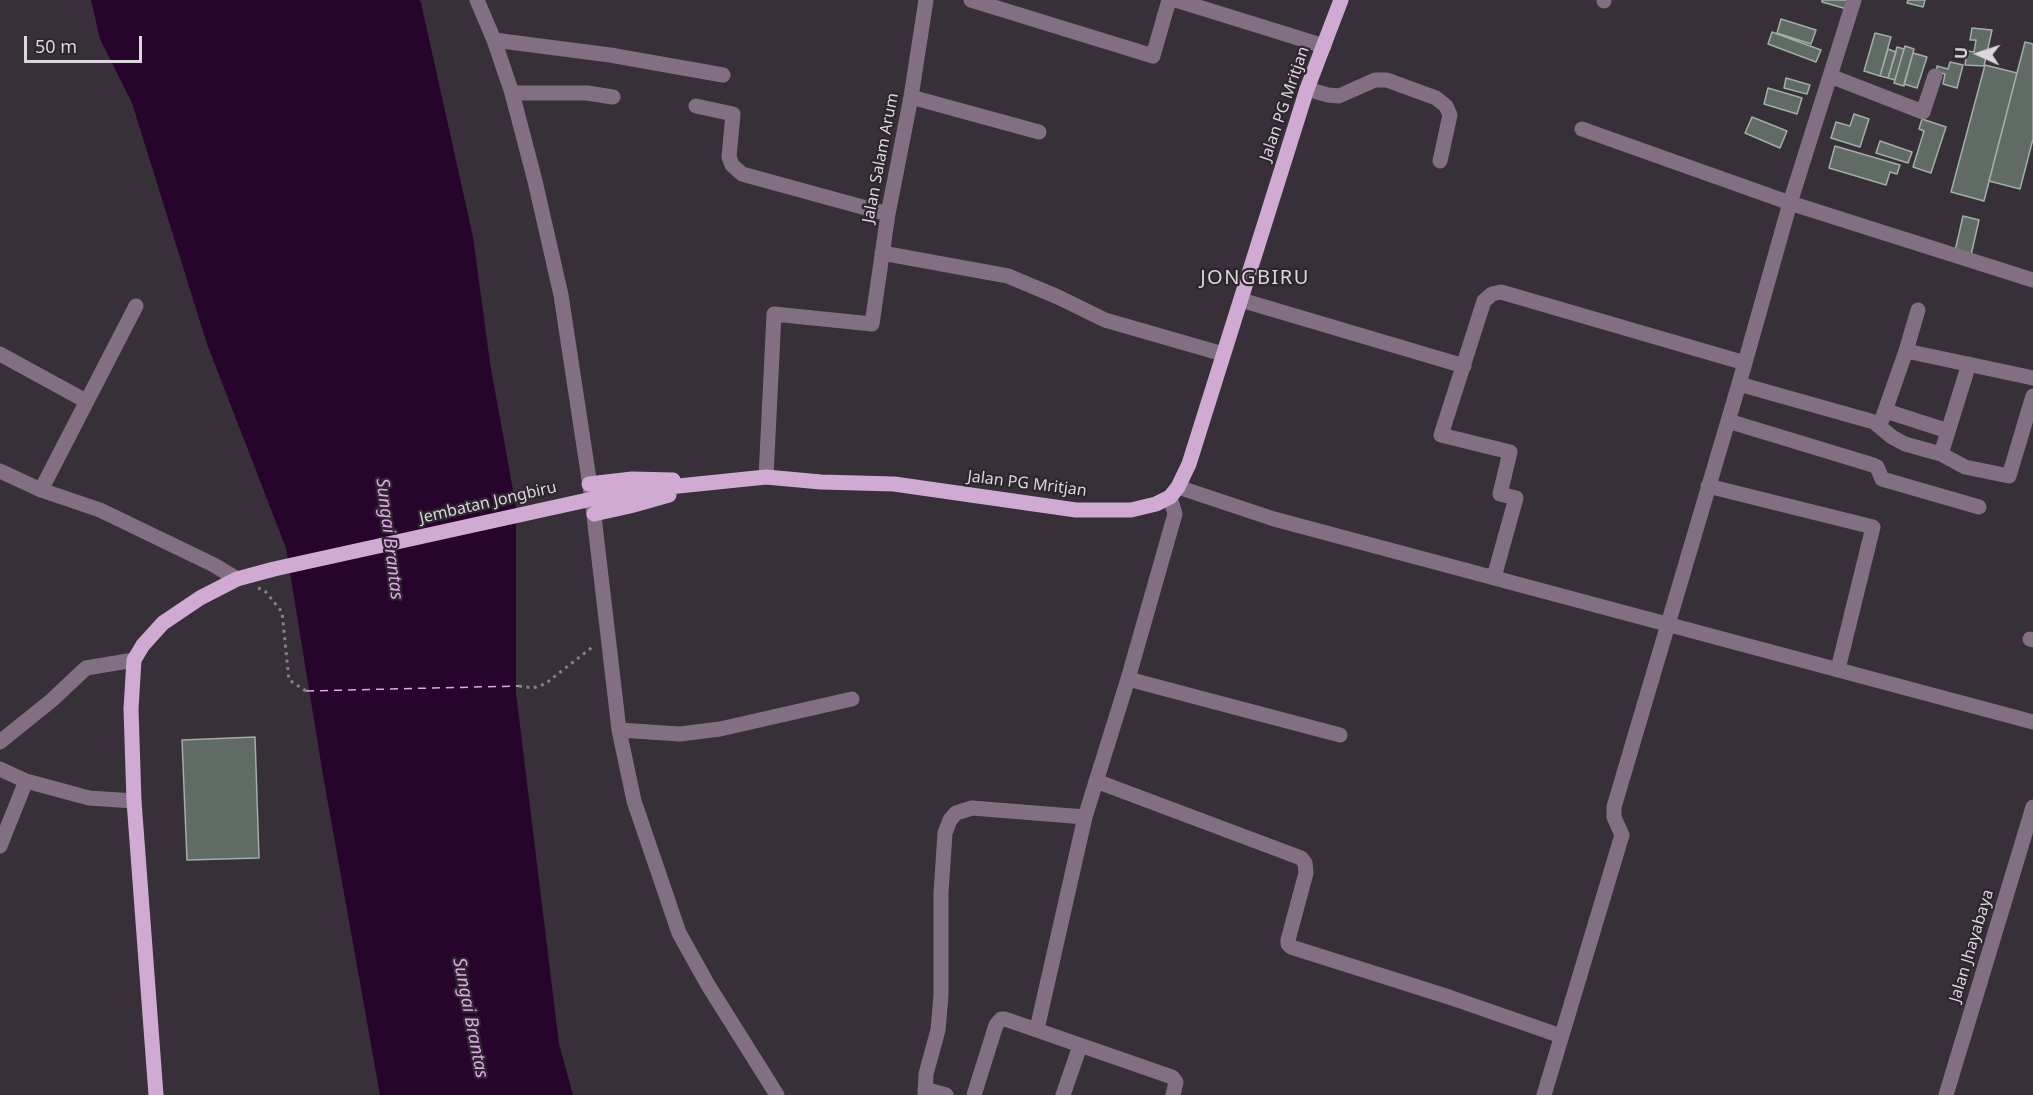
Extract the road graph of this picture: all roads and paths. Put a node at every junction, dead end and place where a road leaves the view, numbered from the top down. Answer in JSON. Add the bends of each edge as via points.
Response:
{"nodes":[{"id":1,"x":477,"y":0,"type":"edge"},
{"id":2,"x":926,"y":0,"type":"edge"},
{"id":3,"x":971,"y":0,"type":"edge"},
{"id":4,"x":1169,"y":0,"type":"edge"},
{"id":5,"x":1176,"y":0,"type":"edge"},
{"id":6,"x":1341,"y":0,"type":"edge"},
{"id":7,"x":1854,"y":0,"type":"edge"},
{"id":8,"x":494,"y":39,"type":"junction"},
{"id":9,"x":1324,"y":45,"type":"junction"},
{"id":10,"x":723,"y":75,"type":"dead end"},
{"id":11,"x":1830,"y":76,"type":"junction"},
{"id":12,"x":1935,"y":76,"type":"dead end"},
{"id":13,"x":1307,"y":90,"type":"junction"},
{"id":14,"x":512,"y":93,"type":"junction"},
{"id":15,"x":614,"y":97,"type":"dead end"},
{"id":16,"x":911,"y":97,"type":"junction"},
{"id":17,"x":696,"y":106,"type":"dead end"},
{"id":18,"x":1582,"y":129,"type":"dead end"},
{"id":19,"x":1038,"y":132,"type":"dead end"},
{"id":20,"x":1440,"y":161,"type":"dead end"},
{"id":21,"x":1790,"y":203,"type":"junction"},
{"id":22,"x":888,"y":214,"type":"junction"},
{"id":23,"x":882,"y":253,"type":"junction"},
{"id":24,"x":2033,"y":280,"type":"edge"},
{"id":25,"x":1241,"y":300,"type":"junction"},
{"id":26,"x":136,"y":306,"type":"dead end"},
{"id":27,"x":1918,"y":310,"type":"dead end"},
{"id":28,"x":1905,"y":351,"type":"junction"},
{"id":29,"x":0,"y":354,"type":"edge"},
{"id":30,"x":1222,"y":354,"type":"junction"},
{"id":31,"x":1745,"y":363,"type":"junction"},
{"id":32,"x":1969,"y":364,"type":"junction"},
{"id":33,"x":1464,"y":366,"type":"junction"},
{"id":34,"x":2032,"y":373,"type":"edge"},
{"id":35,"x":1739,"y":384,"type":"junction"},
{"id":36,"x":2033,"y":396,"type":"edge"},
{"id":37,"x":86,"y":401,"type":"junction"},
{"id":38,"x":1883,"y":418,"type":"junction"},
{"id":39,"x":1728,"y":421,"type":"junction"},
{"id":40,"x":1948,"y":431,"type":"junction"},
{"id":41,"x":1941,"y":454,"type":"junction"},
{"id":42,"x":0,"y":471,"type":"edge"},
{"id":43,"x":766,"y":477,"type":"junction"},
{"id":44,"x":1708,"y":486,"type":"junction"},
{"id":45,"x":41,"y":490,"type":"junction"},
{"id":46,"x":1174,"y":492,"type":"junction"},
{"id":47,"x":592,"y":499,"type":"junction"},
{"id":48,"x":570,"y":504,"type":"joint"},
{"id":49,"x":1978,"y":507,"type":"dead end"},
{"id":50,"x":1494,"y":577,"type":"junction"},
{"id":51,"x":237,"y":579,"type":"junction"},
{"id":52,"x":1668,"y":623,"type":"junction"},
{"id":53,"x":608,"y":635,"type":"junction"},
{"id":54,"x":134,"y":660,"type":"junction"},
{"id":55,"x":1838,"y":669,"type":"junction"},
{"id":56,"x":1128,"y":679,"type":"junction"},
{"id":57,"x":519,"y":686,"type":"dead end"},
{"id":58,"x":306,"y":691,"type":"dead end"},
{"id":59,"x":852,"y":699,"type":"dead end"},
{"id":60,"x":2033,"y":722,"type":"edge"},
{"id":61,"x":620,"y":730,"type":"junction"},
{"id":62,"x":1340,"y":735,"type":"dead end"},
{"id":63,"x":0,"y":741,"type":"edge"},
{"id":64,"x":0,"y":769,"type":"edge"},
{"id":65,"x":26,"y":781,"type":"junction"},
{"id":66,"x":1096,"y":781,"type":"junction"},
{"id":67,"x":134,"y":801,"type":"junction"},
{"id":68,"x":2033,"y":807,"type":"edge"},
{"id":69,"x":1085,"y":817,"type":"junction"},
{"id":70,"x":0,"y":846,"type":"edge"},
{"id":71,"x":1037,"y":1029,"type":"junction"},
{"id":72,"x":1561,"y":1036,"type":"junction"},
{"id":73,"x":1080,"y":1046,"type":"junction"},
{"id":74,"x":925,"y":1092,"type":"edge"},
{"id":75,"x":156,"y":1095,"type":"edge"},
{"id":76,"x":777,"y":1095,"type":"edge"},
{"id":77,"x":946,"y":1095,"type":"edge"},
{"id":78,"x":974,"y":1095,"type":"edge"},
{"id":79,"x":1063,"y":1095,"type":"edge"},
{"id":80,"x":1173,"y":1095,"type":"edge"},
{"id":81,"x":1544,"y":1095,"type":"edge"},
{"id":82,"x":1946,"y":1095,"type":"edge"}],
"edges":[{"from":1,"to":8,"type":"street"},
{"from":2,"to":16,"type":"street","name":"Jalan Salam Arum"},
{"from":3,"to":4,"type":"street","via":[[1153,56]]},
{"from":5,"to":9,"type":"street"},
{"from":6,"to":9,"type":"main road","name":"Jalan PG Mritjan"},
{"from":7,"to":11,"type":"street"},
{"from":8,"to":10,"type":"street"},
{"from":8,"to":14,"type":"street"},
{"from":9,"to":13,"type":"main road","name":"Jalan PG Mritjan"},
{"from":11,"to":12,"type":"street","via":[[1923,112]]},
{"from":11,"to":21,"type":"street"},
{"from":13,"to":20,"type":"street","via":[[1339,96],[1375,80],[1387,80],[1436,98],[1450,115]]},
{"from":13,"to":25,"type":"main road","name":"Jalan PG Mritjan"},
{"from":14,"to":15,"type":"street"},
{"from":14,"to":47,"type":"street","via":[[561,295]]},
{"from":16,"to":19,"type":"street"},
{"from":16,"to":22,"type":"street","name":"Jalan Salam Arum"},
{"from":17,"to":22,"type":"street","via":[[733,114],[729,157],[742,174]]},
{"from":18,"to":21,"type":"street"},
{"from":21,"to":24,"type":"street"},
{"from":21,"to":31,"type":"street"},
{"from":22,"to":23,"type":"street","name":"Jalan Salam Arum"},
{"from":23,"to":30,"type":"street","via":[[1008,276],[1106,320]]},
{"from":23,"to":43,"type":"street","name":"Jalan Salam Arum","via":[[872,324],[774,314]]},
{"from":25,"to":30,"type":"main road","name":"Jalan PG Mritjan"},
{"from":25,"to":33,"type":"street"},
{"from":26,"to":37,"type":"street"},
{"from":27,"to":28,"type":"street"},
{"from":28,"to":32,"type":"street"},
{"from":28,"to":38,"type":"street"},
{"from":29,"to":37,"type":"street"},
{"from":30,"to":46,"type":"main road","name":"Jalan PG Mritjan","via":[[1189,464]]},
{"from":31,"to":33,"type":"street","via":[[1501,292],[1484,301]]},
{"from":31,"to":35,"type":"street"},
{"from":32,"to":34,"type":"street"},
{"from":32,"to":40,"type":"street"},
{"from":33,"to":50,"type":"street","via":[[1441,435],[1510,452],[1500,494],[1516,498]]},
{"from":35,"to":38,"type":"street","via":[[1874,422]]},
{"from":35,"to":39,"type":"street"},
{"from":36,"to":41,"type":"street","via":[[2009,477],[1965,467]]},
{"from":37,"to":45,"type":"street"},
{"from":38,"to":40,"type":"street"},
{"from":38,"to":41,"type":"street","via":[[1892,437]]},
{"from":39,"to":44,"type":"street"},
{"from":39,"to":49,"type":"street","via":[[1873,465],[1882,479]]},
{"from":40,"to":41,"type":"street"},
{"from":42,"to":45,"type":"street"},
{"from":43,"to":46,"type":"main road","name":"Jalan PG Mritjan","via":[[894,484],[1076,510],[1131,510],[1156,504]]},
{"from":43,"to":47,"type":"main road","name":"Jalan PG Mritjan"},
{"from":44,"to":52,"type":"street"},
{"from":44,"to":55,"type":"street","via":[[1873,527]]},
{"from":45,"to":51,"type":"street","via":[[100,510]]},
{"from":46,"to":50,"type":"street"},
{"from":46,"to":56,"type":"street","via":[[1175,514]]},
{"from":47,"to":48,"type":"main road","name":"Jalan PG Mritjan"},
{"from":47,"to":53,"type":"street"},
{"from":48,"to":51,"type":"main road","name":"Jembatan Jongbiru"},
{"from":50,"to":52,"type":"street"},
{"from":51,"to":54,"type":"main road","name":"Jembatan Jongbiru","via":[[200,597],[163,623]]},
{"from":51,"to":58,"type":"path","via":[[265,591],[282,612],[289,680]]},
{"from":52,"to":55,"type":"street"},
{"from":52,"to":72,"type":"street","via":[[1614,807],[1622,835]]},
{"from":53,"to":57,"type":"path","via":[[545,684],[533,688]]},
{"from":53,"to":61,"type":"street"},
{"from":54,"to":63,"type":"street","via":[[86,668]]},
{"from":54,"to":67,"type":"main road"},
{"from":55,"to":60,"type":"street"},
{"from":56,"to":62,"type":"street"},
{"from":56,"to":66,"type":"street"},
{"from":59,"to":61,"type":"street","via":[[720,729],[680,734]]},
{"from":61,"to":76,"type":"street","via":[[634,801],[679,933]]},
{"from":64,"to":65,"type":"street"},
{"from":65,"to":67,"type":"street","via":[[89,798]]},
{"from":65,"to":70,"type":"street"},
{"from":66,"to":69,"type":"street"},
{"from":66,"to":72,"type":"street","via":[[1300,858],[1306,873],[1288,940],[1291,947]]},
{"from":67,"to":75,"type":"main road"},
{"from":68,"to":82,"type":"street","name":"Jalan Jhayabaya"},
{"from":69,"to":71,"type":"street"},
{"from":69,"to":74,"type":"street","via":[[972,808],[956,813],[950,820],[945,833],[941,893],[938,1030]]},
{"from":71,"to":73,"type":"street"},
{"from":71,"to":78,"type":"street","via":[[1001,1019]]},
{"from":72,"to":81,"type":"street"},
{"from":73,"to":79,"type":"street"},
{"from":73,"to":80,"type":"street","via":[[1172,1077],[1176,1082]]},
{"from":74,"to":77,"type":"street"}]}
